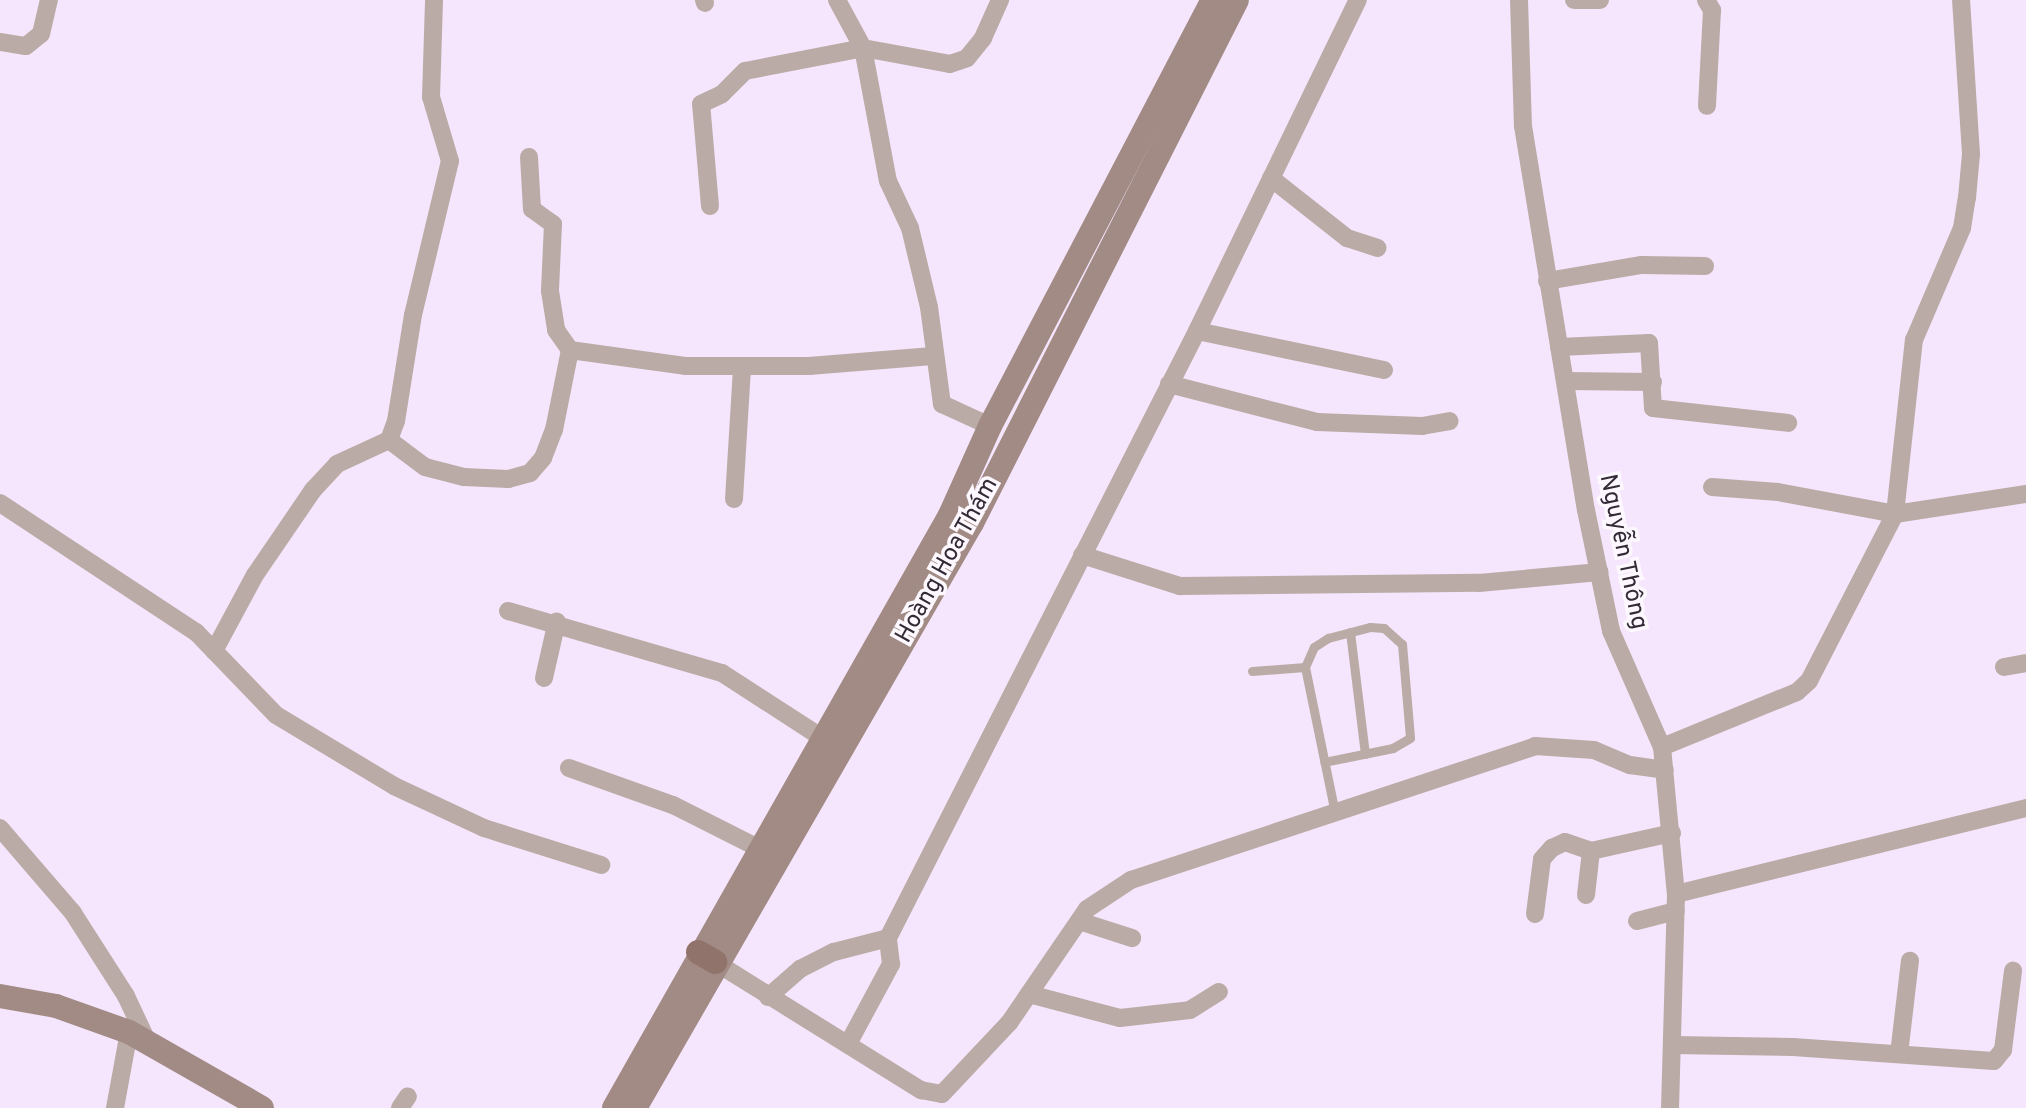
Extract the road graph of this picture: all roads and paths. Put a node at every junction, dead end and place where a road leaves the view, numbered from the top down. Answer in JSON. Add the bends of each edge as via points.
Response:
{"nodes":[{"id":1,"x":49,"y":0,"type":"edge"},
{"id":2,"x":434,"y":0,"type":"edge"},
{"id":3,"x":837,"y":0,"type":"edge"},
{"id":4,"x":1000,"y":0,"type":"edge"},
{"id":5,"x":1213,"y":0,"type":"edge"},
{"id":6,"x":1237,"y":0,"type":"edge"},
{"id":7,"x":1358,"y":0,"type":"edge"},
{"id":8,"x":1519,"y":0,"type":"edge"},
{"id":9,"x":1574,"y":0,"type":"edge"},
{"id":10,"x":1600,"y":0,"type":"edge"},
{"id":11,"x":1706,"y":0,"type":"edge"},
{"id":12,"x":1961,"y":0,"type":"edge"},
{"id":13,"x":0,"y":42,"type":"edge"},
{"id":14,"x":863,"y":48,"type":"junction"},
{"id":15,"x":1707,"y":106,"type":"dead end"},
{"id":16,"x":529,"y":157,"type":"dead end"},
{"id":17,"x":1271,"y":178,"type":"junction"},
{"id":18,"x":710,"y":206,"type":"dead end"},
{"id":19,"x":1377,"y":248,"type":"dead end"},
{"id":20,"x":1705,"y":266,"type":"dead end"},
{"id":21,"x":1547,"y":281,"type":"junction"},
{"id":22,"x":1197,"y":331,"type":"junction"},
{"id":23,"x":1559,"y":347,"type":"junction"},
{"id":24,"x":570,"y":350,"type":"junction"},
{"id":25,"x":933,"y":356,"type":"junction"},
{"id":26,"x":742,"y":367,"type":"junction"},
{"id":27,"x":1384,"y":370,"type":"dead end"},
{"id":28,"x":1566,"y":381,"type":"junction"},
{"id":29,"x":1653,"y":382,"type":"junction"},
{"id":30,"x":1169,"y":384,"type":"junction"},
{"id":31,"x":1450,"y":421,"type":"dead end"},
{"id":32,"x":1788,"y":423,"type":"dead end"},
{"id":33,"x":990,"y":426,"type":"junction"},
{"id":34,"x":389,"y":440,"type":"junction"},
{"id":35,"x":1712,"y":487,"type":"dead end"},
{"id":36,"x":2026,"y":494,"type":"edge"},
{"id":37,"x":734,"y":499,"type":"dead end"},
{"id":38,"x":0,"y":503,"type":"edge"},
{"id":39,"x":1895,"y":514,"type":"junction"},
{"id":40,"x":1082,"y":555,"type":"junction"},
{"id":41,"x":1599,"y":572,"type":"junction"},
{"id":42,"x":508,"y":611,"type":"dead end"},
{"id":43,"x":557,"y":621,"type":"junction"},
{"id":44,"x":1350,"y":632,"type":"junction"},
{"id":45,"x":214,"y":651,"type":"junction"},
{"id":46,"x":2026,"y":663,"type":"edge"},
{"id":47,"x":1305,"y":667,"type":"junction"},
{"id":48,"x":2004,"y":667,"type":"dead end"},
{"id":49,"x":1252,"y":671,"type":"dead end"},
{"id":50,"x":544,"y":678,"type":"dead end"},
{"id":51,"x":821,"y":737,"type":"junction"},
{"id":52,"x":1662,"y":747,"type":"junction"},
{"id":53,"x":1365,"y":754,"type":"junction"},
{"id":54,"x":1324,"y":762,"type":"junction"},
{"id":55,"x":569,"y":768,"type":"dead end"},
{"id":56,"x":1665,"y":770,"type":"junction"},
{"id":57,"x":2026,"y":808,"type":"edge"},
{"id":58,"x":1335,"y":813,"type":"junction"},
{"id":59,"x":0,"y":828,"type":"edge"},
{"id":60,"x":1672,"y":833,"type":"junction"},
{"id":61,"x":758,"y":848,"type":"junction"},
{"id":62,"x":1591,"y":851,"type":"junction"},
{"id":63,"x":601,"y":865,"type":"dead end"},
{"id":64,"x":1586,"y":895,"type":"dead end"},
{"id":65,"x":1676,"y":902,"type":"junction"},
{"id":66,"x":1535,"y":914,"type":"dead end"},
{"id":67,"x":1079,"y":921,"type":"junction"},
{"id":68,"x":1637,"y":921,"type":"dead end"},
{"id":69,"x":888,"y":938,"type":"junction"},
{"id":70,"x":1132,"y":938,"type":"dead end"},
{"id":71,"x":707,"y":957,"type":"junction"},
{"id":72,"x":1910,"y":961,"type":"dead end"},
{"id":73,"x":2013,"y":971,"type":"dead end"},
{"id":74,"x":1219,"y":992,"type":"dead end"},
{"id":75,"x":1029,"y":994,"type":"junction"},
{"id":76,"x":0,"y":996,"type":"edge"},
{"id":77,"x":768,"y":997,"type":"junction"},
{"id":78,"x":138,"y":1038,"type":"junction"},
{"id":79,"x":848,"y":1044,"type":"junction"},
{"id":80,"x":1672,"y":1045,"type":"junction"},
{"id":81,"x":1899,"y":1054,"type":"junction"},
{"id":82,"x":247,"y":1104,"type":"edge"},
{"id":83,"x":115,"y":1108,"type":"edge"},
{"id":84,"x":614,"y":1108,"type":"edge"},
{"id":85,"x":635,"y":1108,"type":"edge"},
{"id":86,"x":1670,"y":1108,"type":"edge"}],
"edges":[{"from":1,"to":13,"type":"street","via":[[41,34],[26,46]]},
{"from":2,"to":34,"type":"street","via":[[431,97],[450,161]]},
{"from":3,"to":14,"type":"street"},
{"from":4,"to":14,"type":"street","via":[[983,38],[967,58],[950,64]]},
{"from":5,"to":33,"type":"main road","name":"Hoàng Hoa Thám"},
{"from":6,"to":71,"type":"main road","name":"Hoàng Hoa Thám","via":[[972,523]]},
{"from":7,"to":17,"type":"street"},
{"from":8,"to":21,"type":"street","name":"Nguyễn Thông","via":[[1523,126]]},
{"from":9,"to":10,"type":"street"},
{"from":11,"to":15,"type":"street","via":[[1712,10]]},
{"from":12,"to":39,"type":"street","via":[[1971,154],[1967,198],[1962,228],[1914,340]]},
{"from":14,"to":18,"type":"street","via":[[745,71],[722,94],[701,104]]},
{"from":14,"to":25,"type":"street","via":[[888,181],[910,228],[929,307]]},
{"from":16,"to":24,"type":"street","via":[[532,209],[553,224],[550,291],[556,330]]},
{"from":17,"to":19,"type":"street","via":[[1347,238]]},
{"from":17,"to":22,"type":"street"},
{"from":20,"to":21,"type":"street","via":[[1642,265]]},
{"from":21,"to":23,"type":"street","name":"Nguyễn Thông"},
{"from":22,"to":27,"type":"street"},
{"from":22,"to":30,"type":"street"},
{"from":23,"to":28,"type":"street","name":"Nguyễn Thông"},
{"from":23,"to":29,"type":"street","via":[[1649,343]]},
{"from":24,"to":26,"type":"street","via":[[685,366]]},
{"from":24,"to":34,"type":"street","via":[[554,430],[543,458],[530,473],[508,479],[452,474],[425,467]]},
{"from":25,"to":26,"type":"street"},
{"from":25,"to":33,"type":"street","via":[[942,404]]},
{"from":26,"to":37,"type":"street"},
{"from":28,"to":29,"type":"street"},
{"from":28,"to":41,"type":"street","name":"Nguyễn Thông"},
{"from":29,"to":32,"type":"street","via":[[1653,408]]},
{"from":30,"to":31,"type":"street","via":[[1317,422],[1422,426]]},
{"from":30,"to":40,"type":"street"},
{"from":33,"to":51,"type":"main road","name":"Hoàng Hoa Thám","via":[[950,515]]},
{"from":34,"to":45,"type":"street","via":[[337,464],[313,490],[255,575]]},
{"from":35,"to":39,"type":"street","via":[[1778,492]]},
{"from":36,"to":39,"type":"street"},
{"from":38,"to":45,"type":"street","via":[[196,632]]},
{"from":39,"to":52,"type":"street","via":[[1809,681],[1797,692]]},
{"from":40,"to":41,"type":"street","via":[[1180,586],[1479,583]]},
{"from":40,"to":69,"type":"street"},
{"from":41,"to":52,"type":"street","name":"Nguyễn Thông","via":[[1611,631]]},
{"from":42,"to":43,"type":"street"},
{"from":43,"to":50,"type":"street"},
{"from":43,"to":51,"type":"street","via":[[722,673]]},
{"from":44,"to":47,"type":"lane","via":[[1314,647]]},
{"from":44,"to":53,"type":"lane"},
{"from":44,"to":53,"type":"lane","via":[[1384,628],[1402,644],[1410,738],[1401,746]]},
{"from":45,"to":63,"type":"street","via":[[276,715],[394,786],[484,828]]},
{"from":46,"to":48,"type":"street"},
{"from":47,"to":49,"type":"lane"},
{"from":47,"to":54,"type":"lane"},
{"from":51,"to":61,"type":"main road","name":"Hoàng Hoa Thám"},
{"from":52,"to":56,"type":"street","name":"Nguyễn Thông"},
{"from":53,"to":54,"type":"lane"},
{"from":54,"to":58,"type":"lane"},
{"from":55,"to":61,"type":"street","via":[[673,805]]},
{"from":56,"to":58,"type":"street","via":[[1630,765],[1594,750],[1535,746]]},
{"from":56,"to":60,"type":"street","name":"Nguyễn Thông"},
{"from":57,"to":65,"type":"street"},
{"from":58,"to":67,"type":"street","via":[[1131,880],[1087,909]]},
{"from":59,"to":78,"type":"street","via":[[73,913],[126,996]]},
{"from":60,"to":62,"type":"street"},
{"from":60,"to":65,"type":"street","name":"Nguyễn Thông"},
{"from":61,"to":71,"type":"main road","name":"Hoàng Hoa Thám"},
{"from":62,"to":64,"type":"street"},
{"from":62,"to":66,"type":"street","via":[[1565,842],[1542,859]]},
{"from":65,"to":68,"type":"street"},
{"from":65,"to":80,"type":"street","name":"Nguyễn Thông"},
{"from":67,"to":70,"type":"street"},
{"from":67,"to":75,"type":"street"},
{"from":69,"to":77,"type":"street","via":[[834,952],[800,969]]},
{"from":69,"to":79,"type":"street","via":[[891,964]]},
{"from":71,"to":77,"type":"street"},
{"from":71,"to":84,"type":"main road","name":"Hoàng Hoa Thám"},
{"from":71,"to":85,"type":"main road","name":"Hoàng Hoa Thám"},
{"from":72,"to":81,"type":"street"},
{"from":73,"to":81,"type":"street","via":[[1997,1059]]},
{"from":74,"to":75,"type":"street","via":[[1190,1010],[1120,1018]]},
{"from":75,"to":79,"type":"street","via":[[942,1094],[921,1090]]},
{"from":76,"to":78,"type":"main road","via":[[56,1006]]},
{"from":77,"to":79,"type":"street"},
{"from":78,"to":82,"type":"main road"},
{"from":78,"to":83,"type":"street"},
{"from":80,"to":81,"type":"street"},
{"from":80,"to":86,"type":"street","name":"Nguyễn Thông"}]}
